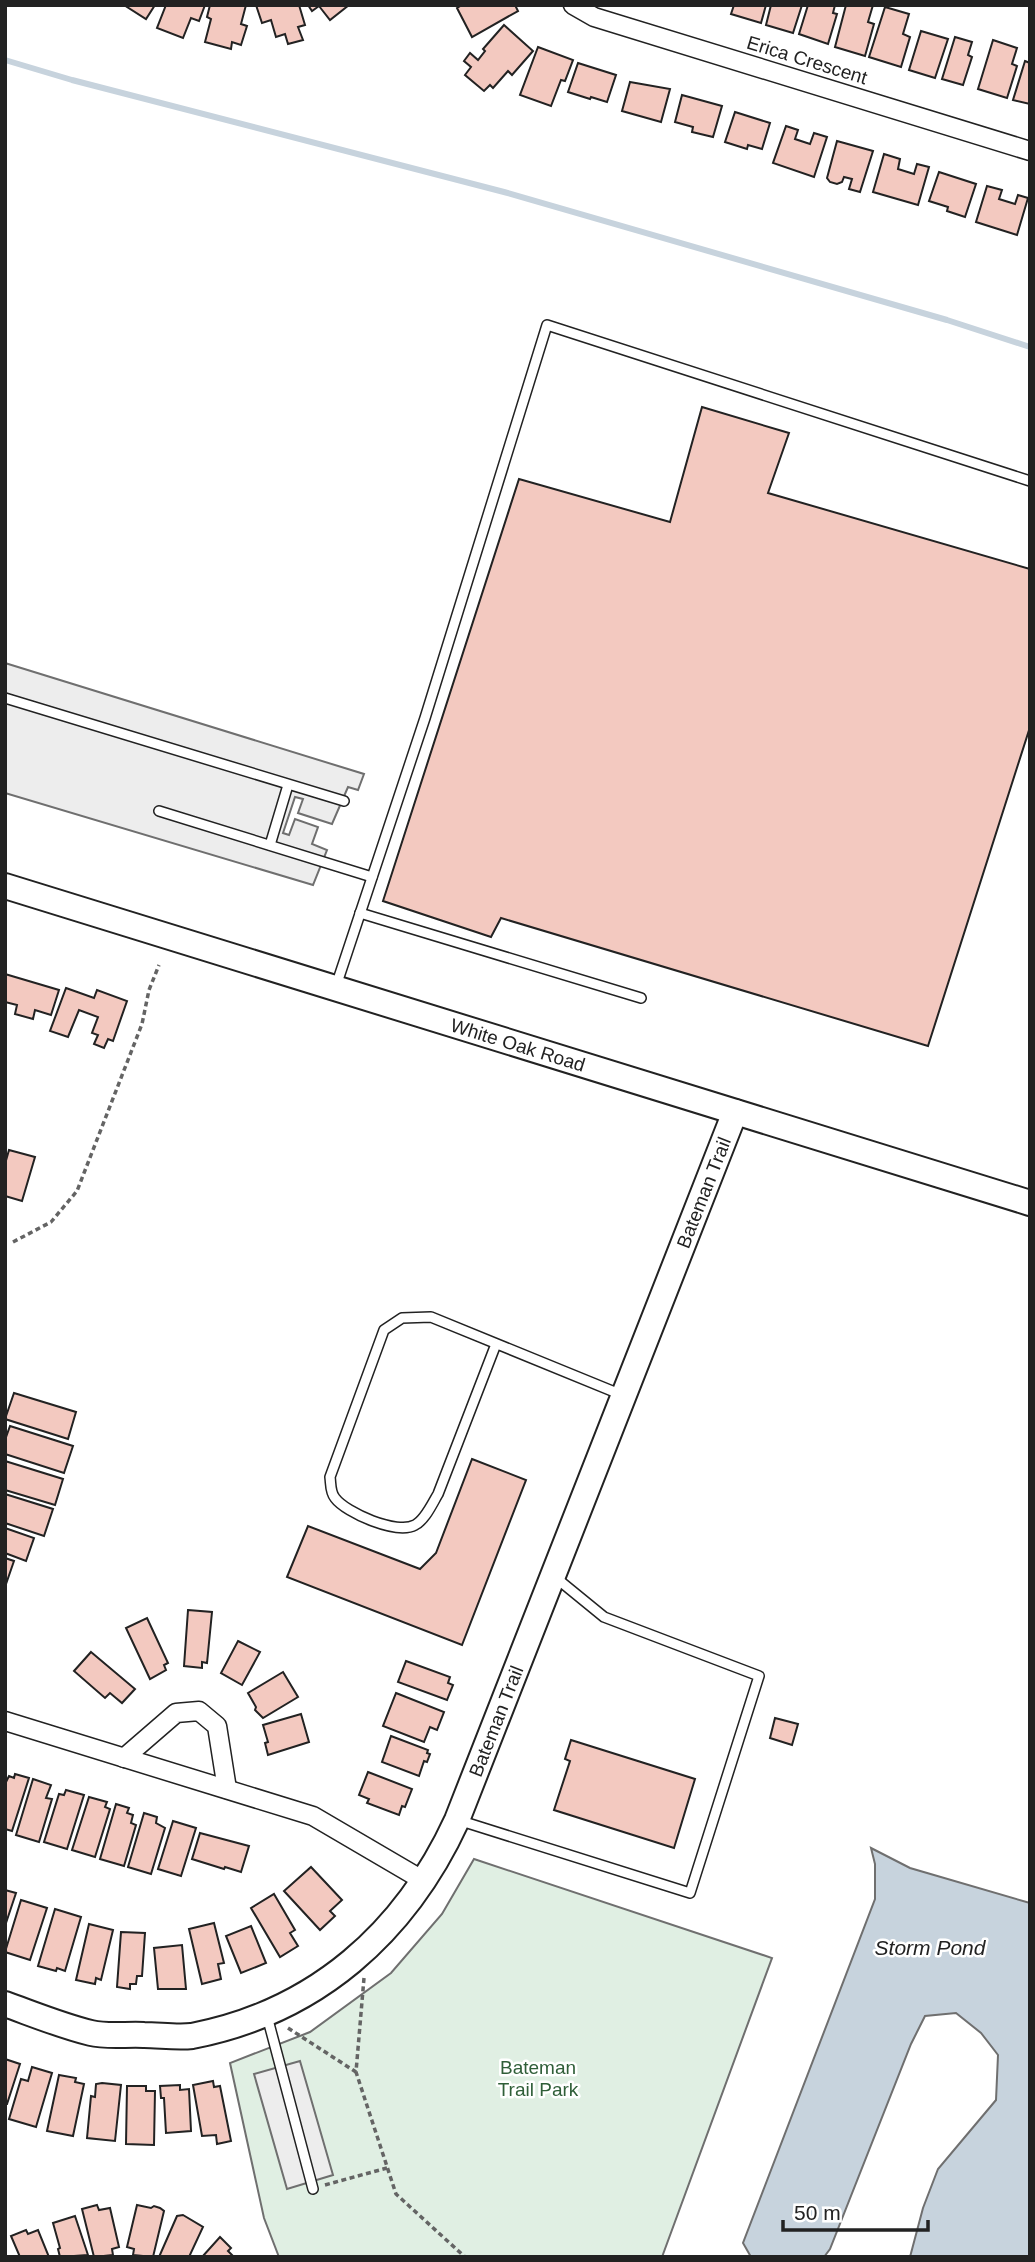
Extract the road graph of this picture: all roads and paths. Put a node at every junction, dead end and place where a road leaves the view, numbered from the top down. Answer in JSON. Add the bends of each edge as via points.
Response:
{"nodes":[{"id":1,"x":573,"y":5,"type":"edge"},
{"id":2,"x":1030,"y":152,"type":"edge"},
{"id":3,"x":1030,"y":481,"type":"edge"},
{"id":4,"x":5,"y":698,"type":"edge"},
{"id":5,"x":288,"y":785,"type":"junction"},
{"id":6,"x":344,"y":802,"type":"dead end"},
{"id":7,"x":159,"y":811,"type":"dead end"},
{"id":8,"x":270,"y":845,"type":"junction"},
{"id":9,"x":372,"y":877,"type":"junction"},
{"id":10,"x":5,"y":886,"type":"edge"},
{"id":11,"x":360,"y":914,"type":"junction"},
{"id":12,"x":159,"y":965,"type":"dead end"},
{"id":13,"x":335,"y":988,"type":"junction"},
{"id":14,"x":641,"y":998,"type":"dead end"},
{"id":15,"x":736,"y":1112,"type":"junction"},
{"id":16,"x":1030,"y":1203,"type":"edge"},
{"id":17,"x":13,"y":1242,"type":"dead end"},
{"id":18,"x":496,"y":1344,"type":"junction"},
{"id":19,"x":624,"y":1395,"type":"junction"},
{"id":20,"x":553,"y":1576,"type":"junction"},
{"id":21,"x":5,"y":1721,"type":"edge"},
{"id":22,"x":124,"y":1758,"type":"junction"},
{"id":23,"x":227,"y":1789,"type":"junction"},
{"id":24,"x":457,"y":1820,"type":"junction"},
{"id":25,"x":424,"y":1881,"type":"junction"},
{"id":26,"x":367,"y":1949,"type":"junction"},
{"id":27,"x":5,"y":2004,"type":"edge"},
{"id":28,"x":267,"y":2014,"type":"junction"},
{"id":29,"x":356,"y":2073,"type":"junction"},
{"id":30,"x":387,"y":2168,"type":"junction"},
{"id":31,"x":313,"y":2189,"type":"joint"},
{"id":32,"x":466,"y":2257,"type":"edge"}],
"edges":[{"from":1,"to":2,"type":"street","name":"Erica Crescent","via":[[594,17]]},
{"from":3,"to":9,"type":"lane","via":[[547,325]]},
{"from":4,"to":5,"type":"lane"},
{"from":5,"to":6,"type":"lane"},
{"from":5,"to":8,"type":"lane"},
{"from":7,"to":8,"type":"lane"},
{"from":8,"to":9,"type":"lane"},
{"from":9,"to":11,"type":"lane"},
{"from":10,"to":13,"type":"street","name":"White Oak Road"},
{"from":11,"to":13,"type":"lane"},
{"from":11,"to":14,"type":"lane"},
{"from":12,"to":17,"type":"path","via":[[142,1024],[77,1191],[51,1222]]},
{"from":13,"to":15,"type":"street","name":"White Oak Road"},
{"from":15,"to":16,"type":"street","name":"White Oak Road"},
{"from":15,"to":19,"type":"street","name":"Bateman Trail"},
{"from":18,"to":18,"type":"lane","via":[[431,1317],[402,1318],[384,1330],[330,1477],[332,1495],[344,1507],[398,1528],[415,1525],[425,1516],[438,1494]]},
{"from":18,"to":19,"type":"lane"},
{"from":19,"to":20,"type":"street","name":"Bateman Trail"},
{"from":20,"to":24,"type":"street","name":"Bateman Trail"},
{"from":20,"to":24,"type":"lane","via":[[604,1617],[759,1676],[690,1894]]},
{"from":21,"to":22,"type":"street"},
{"from":22,"to":23,"type":"street"},
{"from":22,"to":23,"type":"street","via":[[176,1713],[199,1711],[217,1726]]},
{"from":23,"to":25,"type":"street","via":[[313,1816]]},
{"from":24,"to":25,"type":"street","name":"Bateman Trail"},
{"from":25,"to":26,"type":"street","name":"Bateman Trail"},
{"from":26,"to":28,"type":"street","name":"Bateman Trail","via":[[323,1985]]},
{"from":26,"to":29,"type":"path"},
{"from":27,"to":28,"type":"street","name":"Bateman Trail","via":[[93,2033],[190,2036]]},
{"from":28,"to":29,"type":"path"},
{"from":28,"to":31,"type":"lane"},
{"from":29,"to":30,"type":"path"},
{"from":30,"to":31,"type":"path"},
{"from":30,"to":32,"type":"path","via":[[396,2194]]}]}
